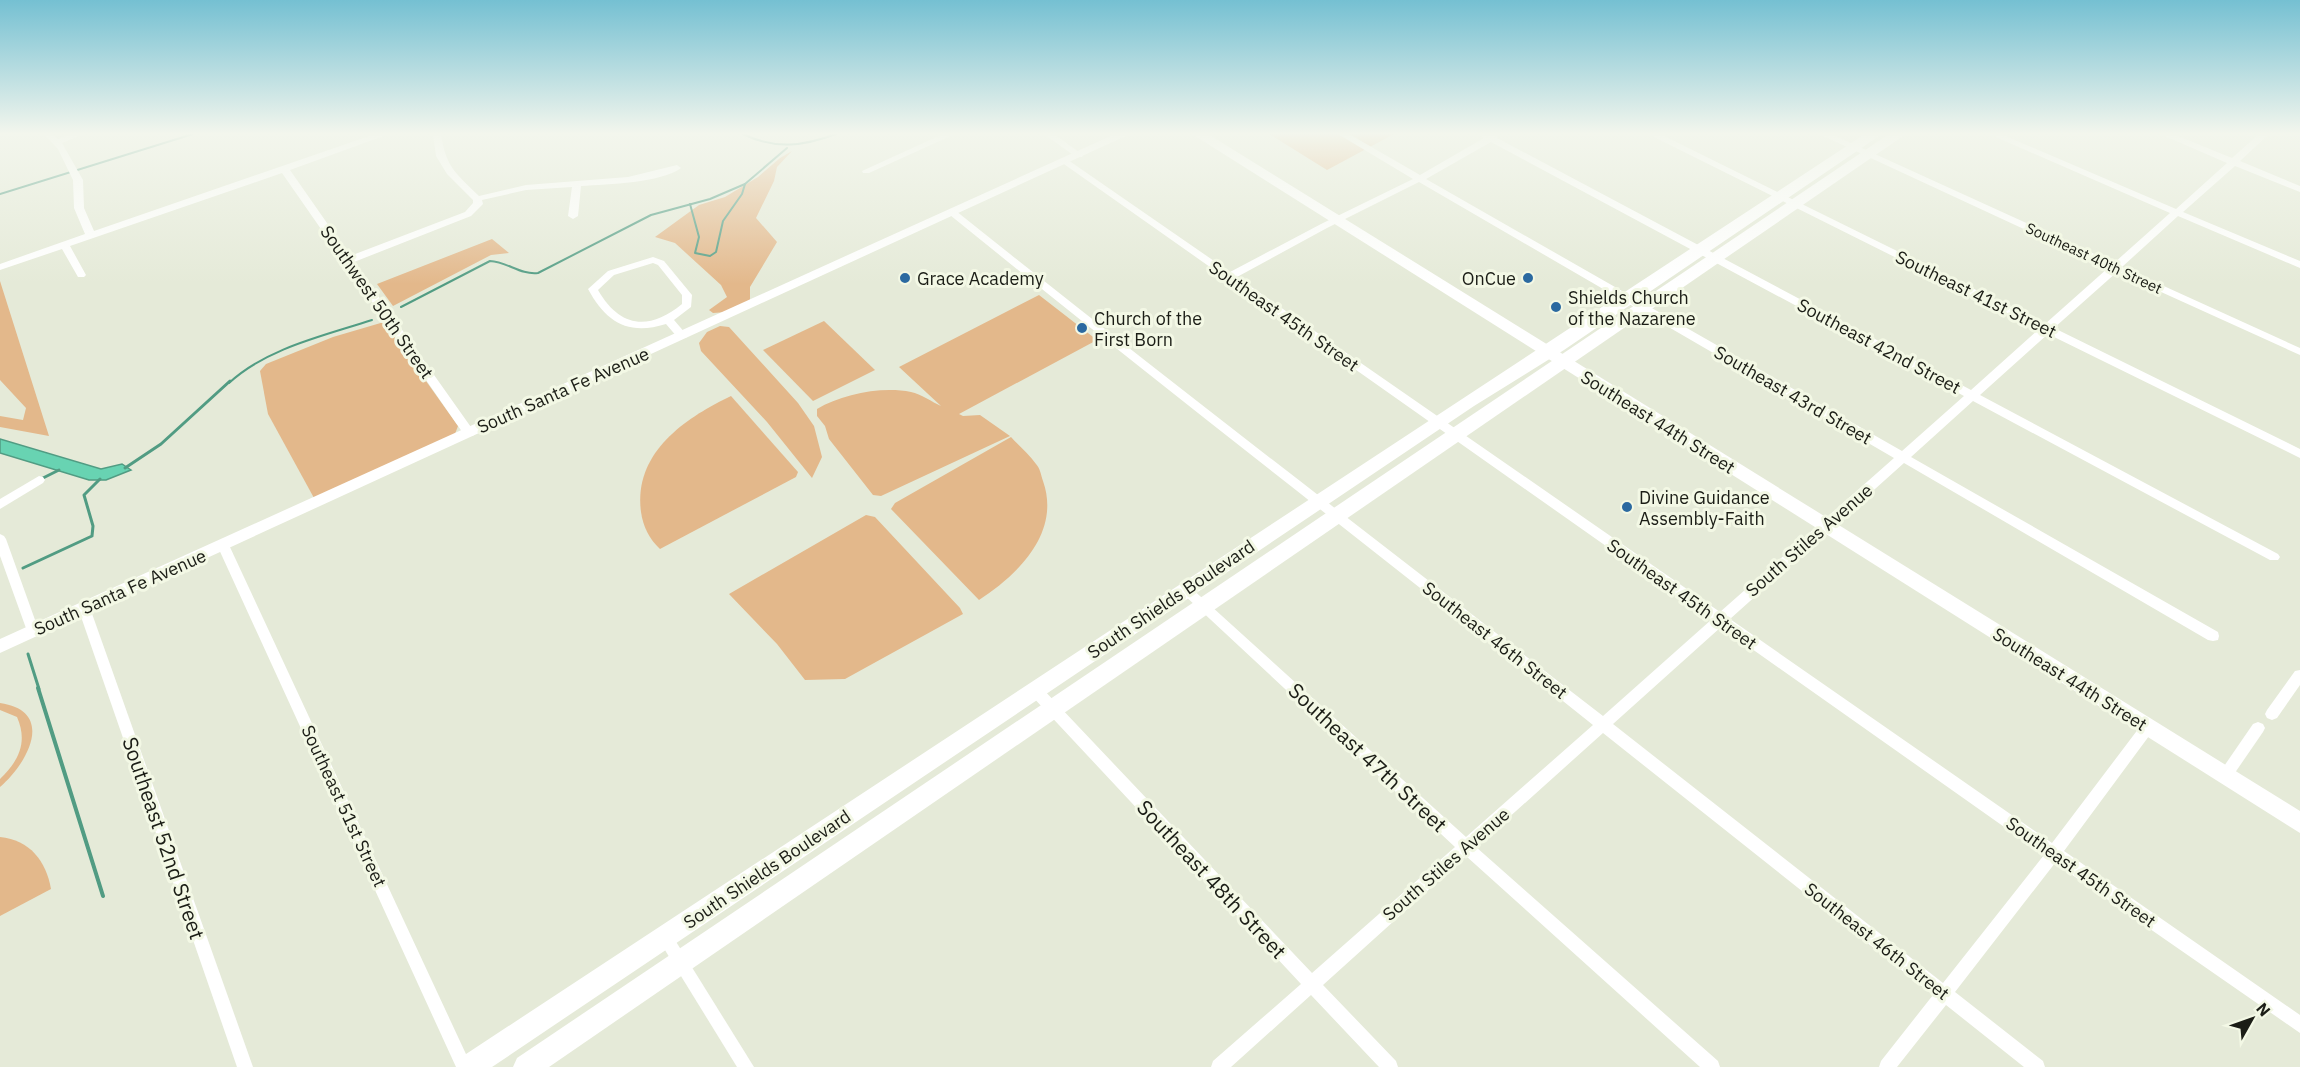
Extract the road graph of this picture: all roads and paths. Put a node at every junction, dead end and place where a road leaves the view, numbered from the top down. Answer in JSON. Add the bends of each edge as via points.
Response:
{"nodes":[{"id":1,"x":78,"y":184,"type":"edge"},
{"id":2,"x":244,"y":184,"type":"edge"},
{"id":3,"x":294,"y":184,"type":"edge"},
{"id":4,"x":462,"y":184,"type":"edge"},
{"id":5,"x":590,"y":184,"type":"edge"},
{"id":6,"x":1017,"y":184,"type":"edge"},
{"id":7,"x":1096,"y":184,"type":"edge"},
{"id":8,"x":1278,"y":184,"type":"edge"},
{"id":9,"x":1409,"y":184,"type":"edge"},
{"id":10,"x":1427,"y":184,"type":"edge"},
{"id":11,"x":1578,"y":184,"type":"edge"},
{"id":12,"x":1752,"y":184,"type":"edge"},
{"id":13,"x":1802,"y":184,"type":"edge"},
{"id":14,"x":1827,"y":184,"type":"edge"},
{"id":15,"x":1932,"y":184,"type":"edge"},
{"id":16,"x":2110,"y":184,"type":"edge"},
{"id":17,"x":2211,"y":184,"type":"edge"},
{"id":18,"x":578,"y":185,"type":"junction"},
{"id":19,"x":1781,"y":198,"type":"junction"},
{"id":20,"x":477,"y":199,"type":"junction"},
{"id":21,"x":1796,"y":205,"type":"junction"},
{"id":22,"x":953,"y":213,"type":"junction"},
{"id":23,"x":2178,"y":213,"type":"junction"},
{"id":24,"x":573,"y":216,"type":"dead end"},
{"id":25,"x":1336,"y":220,"type":"junction"},
{"id":26,"x":91,"y":236,"type":"junction"},
{"id":27,"x":65,"y":244,"type":"junction"},
{"id":28,"x":1701,"y":251,"type":"junction"},
{"id":29,"x":1717,"y":259,"type":"junction"},
{"id":30,"x":347,"y":261,"type":"junction"},
{"id":31,"x":2300,"y":265,"type":"edge"},
{"id":32,"x":0,"y":267,"type":"edge"},
{"id":33,"x":2117,"y":268,"type":"junction"},
{"id":34,"x":81,"y":275,"type":"dead end"},
{"id":35,"x":1228,"y":277,"type":"junction"},
{"id":36,"x":1629,"y":300,"type":"junction"},
{"id":37,"x":1644,"y":309,"type":"junction"},
{"id":38,"x":668,"y":320,"type":"junction"},
{"id":39,"x":2048,"y":329,"type":"junction"},
{"id":40,"x":682,"y":336,"type":"junction"},
{"id":41,"x":2300,"y":352,"type":"edge"},
{"id":42,"x":1548,"y":353,"type":"junction"},
{"id":43,"x":1564,"y":363,"type":"junction"},
{"id":44,"x":1973,"y":396,"type":"junction"},
{"id":45,"x":1437,"y":423,"type":"junction"},
{"id":46,"x":470,"y":433,"type":"junction"},
{"id":47,"x":1455,"y":436,"type":"junction"},
{"id":48,"x":2300,"y":454,"type":"edge"},
{"id":49,"x":1902,"y":457,"type":"junction"},
{"id":50,"x":39,"y":480,"type":"dead end"},
{"id":51,"x":1320,"y":501,"type":"junction"},
{"id":52,"x":0,"y":506,"type":"edge"},
{"id":53,"x":1338,"y":515,"type":"junction"},
{"id":54,"x":1825,"y":527,"type":"junction"},
{"id":55,"x":0,"y":539,"type":"edge"},
{"id":56,"x":223,"y":545,"type":"junction"},
{"id":57,"x":2274,"y":557,"type":"dead end"},
{"id":58,"x":1186,"y":590,"type":"junction"},
{"id":59,"x":1204,"y":606,"type":"junction"},
{"id":60,"x":84,"y":608,"type":"junction"},
{"id":61,"x":1719,"y":620,"type":"junction"},
{"id":62,"x":33,"y":631,"type":"junction"},
{"id":63,"x":2213,"y":636,"type":"dead end"},
{"id":64,"x":0,"y":646,"type":"edge"},
{"id":65,"x":2298,"y":682,"type":"edge"},
{"id":66,"x":1035,"y":690,"type":"junction"},
{"id":67,"x":1053,"y":709,"type":"junction"},
{"id":68,"x":2272,"y":714,"type":"dead end"},
{"id":69,"x":1602,"y":726,"type":"junction"},
{"id":70,"x":2147,"y":728,"type":"junction"},
{"id":71,"x":2258,"y":728,"type":"dead end"},
{"id":72,"x":2224,"y":776,"type":"junction"},
{"id":73,"x":2300,"y":823,"type":"edge"},
{"id":74,"x":1466,"y":847,"type":"junction"},
{"id":75,"x":2054,"y":853,"type":"junction"},
{"id":76,"x":665,"y":937,"type":"junction"},
{"id":77,"x":681,"y":962,"type":"junction"},
{"id":78,"x":1311,"y":984,"type":"junction"},
{"id":79,"x":1944,"y":994,"type":"junction"},
{"id":80,"x":2300,"y":1025,"type":"edge"},
{"id":81,"x":245,"y":1067,"type":"edge"},
{"id":82,"x":464,"y":1067,"type":"edge"},
{"id":83,"x":469,"y":1067,"type":"edge"},
{"id":84,"x":526,"y":1067,"type":"edge"},
{"id":85,"x":746,"y":1067,"type":"edge"},
{"id":86,"x":1219,"y":1067,"type":"edge"},
{"id":87,"x":1390,"y":1067,"type":"edge"},
{"id":88,"x":1712,"y":1067,"type":"edge"},
{"id":89,"x":1887,"y":1067,"type":"edge"},
{"id":90,"x":2037,"y":1067,"type":"edge"}],
"edges":[{"from":1,"to":26,"type":"street","via":[[79,208]]},
{"from":2,"to":26,"type":"street"},
{"from":3,"to":30,"type":"street","name":"Southwest 50th Street"},
{"from":4,"to":20,"type":"street"},
{"from":5,"to":18,"type":"street"},
{"from":6,"to":22,"type":"street","name":"South Santa Fe Avenue"},
{"from":7,"to":35,"type":"street","name":"Southeast 45th Street"},
{"from":8,"to":25,"type":"main road","name":"Southeast 44th Street"},
{"from":9,"to":25,"type":"street"},
{"from":10,"to":36,"type":"street","name":"Southeast 43rd Street"},
{"from":11,"to":28,"type":"street","name":"Southeast 42nd Street"},
{"from":12,"to":19,"type":"street","name":"Southeast 41st Street"},
{"from":13,"to":19,"type":"main road","name":"South Shields Boulevard"},
{"from":14,"to":21,"type":"main road","name":"South Shields Boulevard"},
{"from":15,"to":33,"type":"street","name":"Southeast 40th Street"},
{"from":16,"to":23,"type":"street"},
{"from":17,"to":23,"type":"street","name":"South Stiles Avenue"},
{"from":18,"to":20,"type":"street","via":[[502,190]]},
{"from":18,"to":24,"type":"street"},
{"from":19,"to":21,"type":"street","name":"Southeast 41st Street"},
{"from":19,"to":28,"type":"main road","name":"South Shields Boulevard"},
{"from":20,"to":30,"type":"street","via":[[478,204],[468,214]]},
{"from":21,"to":29,"type":"main road","name":"South Shields Boulevard"},
{"from":21,"to":39,"type":"street","name":"Southeast 41st Street"},
{"from":22,"to":40,"type":"street","name":"South Santa Fe Avenue"},
{"from":22,"to":51,"type":"street","name":"Southeast 46th Street"},
{"from":23,"to":31,"type":"street"},
{"from":23,"to":33,"type":"street","name":"South Stiles Avenue"},
{"from":25,"to":35,"type":"street"},
{"from":25,"to":42,"type":"main road","name":"Southeast 44th Street"},
{"from":26,"to":27,"type":"street"},
{"from":27,"to":32,"type":"street"},
{"from":27,"to":34,"type":"street"},
{"from":28,"to":29,"type":"street","name":"Southeast 42nd Street"},
{"from":28,"to":36,"type":"main road","name":"South Shields Boulevard"},
{"from":29,"to":37,"type":"main road","name":"South Shields Boulevard"},
{"from":29,"to":44,"type":"street","name":"Southeast 42nd Street"},
{"from":30,"to":46,"type":"street","name":"Southwest 50th Street"},
{"from":33,"to":39,"type":"street","name":"South Stiles Avenue"},
{"from":33,"to":41,"type":"street","name":"Southeast 40th Street"},
{"from":35,"to":45,"type":"street","name":"Southeast 45th Street"},
{"from":36,"to":37,"type":"street","name":"Southeast 43rd Street"},
{"from":36,"to":42,"type":"main road","name":"South Shields Boulevard"},
{"from":37,"to":43,"type":"main road","name":"South Shields Boulevard"},
{"from":37,"to":49,"type":"street","name":"Southeast 43rd Street"},
{"from":38,"to":38,"type":"street","via":[[636,326],[613,317],[593,289],[611,273],[653,260],[687,295],[687,305]]},
{"from":38,"to":40,"type":"street"},
{"from":39,"to":44,"type":"street","name":"South Stiles Avenue"},
{"from":39,"to":48,"type":"street","name":"Southeast 41st Street"},
{"from":40,"to":46,"type":"street","name":"South Santa Fe Avenue"},
{"from":42,"to":43,"type":"main road","name":"Southeast 44th Street"},
{"from":42,"to":45,"type":"main road","name":"South Shields Boulevard"},
{"from":43,"to":47,"type":"main road","name":"South Shields Boulevard"},
{"from":43,"to":54,"type":"main road","name":"Southeast 44th Street"},
{"from":44,"to":49,"type":"street","name":"South Stiles Avenue"},
{"from":44,"to":57,"type":"street","name":"Southeast 42nd Street"},
{"from":45,"to":47,"type":"street","name":"Southeast 45th Street"},
{"from":45,"to":51,"type":"main road","name":"South Shields Boulevard"},
{"from":46,"to":56,"type":"street","name":"South Santa Fe Avenue"},
{"from":47,"to":53,"type":"main road","name":"South Shields Boulevard"},
{"from":47,"to":61,"type":"street","name":"Southeast 45th Street"},
{"from":49,"to":54,"type":"street","name":"South Stiles Avenue"},
{"from":49,"to":63,"type":"street","name":"Southeast 43rd Street"},
{"from":50,"to":52,"type":"street"},
{"from":51,"to":53,"type":"street","name":"Southeast 46th Street"},
{"from":51,"to":58,"type":"main road","name":"South Shields Boulevard"},
{"from":53,"to":59,"type":"main road","name":"South Shields Boulevard"},
{"from":53,"to":69,"type":"street","name":"Southeast 46th Street"},
{"from":54,"to":61,"type":"street","name":"South Stiles Avenue"},
{"from":54,"to":70,"type":"main road","name":"Southeast 44th Street"},
{"from":55,"to":62,"type":"street"},
{"from":56,"to":60,"type":"street","name":"South Santa Fe Avenue"},
{"from":56,"to":82,"type":"street","name":"Southeast 51st Street"},
{"from":58,"to":59,"type":"street","name":"Southeast 47th Street"},
{"from":58,"to":66,"type":"main road","name":"South Shields Boulevard"},
{"from":59,"to":67,"type":"main road","name":"South Shields Boulevard"},
{"from":59,"to":74,"type":"street","name":"Southeast 47th Street"},
{"from":60,"to":62,"type":"street","name":"South Santa Fe Avenue"},
{"from":60,"to":81,"type":"street","name":"Southeast 52nd Street"},
{"from":61,"to":69,"type":"street","name":"South Stiles Avenue"},
{"from":61,"to":75,"type":"street","name":"Southeast 45th Street"},
{"from":62,"to":64,"type":"street","name":"South Santa Fe Avenue"},
{"from":65,"to":68,"type":"street"},
{"from":66,"to":67,"type":"street","name":"Southeast 48th Street"},
{"from":66,"to":76,"type":"main road","name":"South Shields Boulevard"},
{"from":67,"to":77,"type":"main road","name":"South Shields Boulevard"},
{"from":67,"to":78,"type":"street","name":"Southeast 48th Street"},
{"from":69,"to":74,"type":"street","name":"South Stiles Avenue"},
{"from":69,"to":79,"type":"street","name":"Southeast 46th Street"},
{"from":70,"to":72,"type":"main road","name":"Southeast 44th Street"},
{"from":70,"to":75,"type":"street"},
{"from":71,"to":72,"type":"street"},
{"from":72,"to":73,"type":"main road","name":"Southeast 44th Street"},
{"from":74,"to":78,"type":"street","name":"South Stiles Avenue"},
{"from":74,"to":88,"type":"street","name":"Southeast 47th Street"},
{"from":75,"to":79,"type":"street"},
{"from":75,"to":80,"type":"street","name":"Southeast 45th Street"},
{"from":76,"to":77,"type":"street"},
{"from":76,"to":83,"type":"main road","name":"South Shields Boulevard"},
{"from":77,"to":84,"type":"main road","name":"South Shields Boulevard"},
{"from":77,"to":85,"type":"street"},
{"from":78,"to":86,"type":"street","name":"South Stiles Avenue"},
{"from":78,"to":87,"type":"street","name":"Southeast 48th Street"},
{"from":79,"to":89,"type":"street"},
{"from":79,"to":90,"type":"street","name":"Southeast 46th Street"}]}
